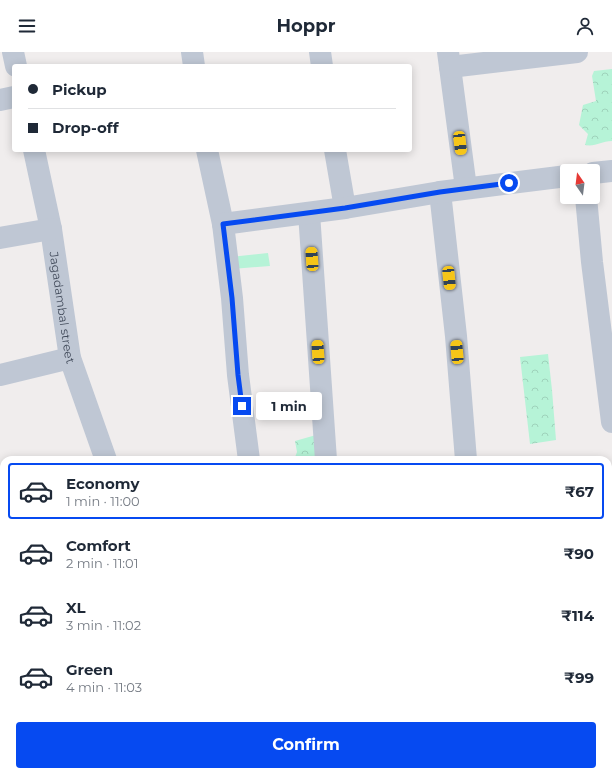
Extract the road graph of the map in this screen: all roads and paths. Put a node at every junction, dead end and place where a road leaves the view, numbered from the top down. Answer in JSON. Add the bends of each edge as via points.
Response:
{"nodes":[{"id":1,"x":13,"y":52,"type":"edge"},
{"id":2,"x":192,"y":52,"type":"edge"},
{"id":3,"x":320,"y":52,"type":"edge"},
{"id":4,"x":577,"y":52,"type":"edge"},
{"id":5,"x":449,"y":60,"type":"edge"},
{"id":6,"x":16,"y":64,"type":"edge"},
{"id":7,"x":194,"y":64,"type":"edge"},
{"id":8,"x":322,"y":64,"type":"edge"},
{"id":9,"x":12,"y":97,"type":"edge"},
{"id":10,"x":0,"y":100,"type":"edge"},
{"id":11,"x":34,"y":152,"type":"edge"},
{"id":12,"x":208,"y":152,"type":"edge"},
{"id":13,"x":335,"y":152,"type":"edge"},
{"id":14,"x":612,"y":171,"type":"edge"},
{"id":15,"x":600,"y":172,"type":"edge"},
{"id":16,"x":560,"y":177,"type":"edge"},
{"id":17,"x":466,"y":188,"type":"junction"},
{"id":18,"x":440,"y":192,"type":"junction"},
{"id":19,"x":587,"y":204,"type":"edge"},
{"id":20,"x":345,"y":208,"type":"junction"},
{"id":21,"x":310,"y":213,"type":"junction"},
{"id":22,"x":223,"y":224,"type":"junction"},
{"id":23,"x":51,"y":229,"type":"junction"},
{"id":24,"x":0,"y":238,"type":"edge"},
{"id":25,"x":70,"y":358,"type":"junction"},
{"id":26,"x":0,"y":375,"type":"edge"},
{"id":27,"x":612,"y":422,"type":"edge"},
{"id":28,"x":105,"y":456,"type":"edge"},
{"id":29,"x":248,"y":456,"type":"edge"},
{"id":30,"x":326,"y":456,"type":"edge"},
{"id":31,"x":466,"y":456,"type":"edge"}],
"edges":[{"from":1,"to":6,"type":"street"},
{"from":2,"to":7,"type":"street"},
{"from":3,"to":8,"type":"street"},
{"from":4,"to":5,"type":"street"},
{"from":5,"to":17,"type":"street"},
{"from":9,"to":10,"type":"street"},
{"from":11,"to":23,"type":"street","name":"Jagadambal street"},
{"from":12,"to":22,"type":"street"},
{"from":13,"to":20,"type":"street"},
{"from":14,"to":15,"type":"street"},
{"from":16,"to":17,"type":"street"},
{"from":17,"to":18,"type":"street"},
{"from":18,"to":20,"type":"street"},
{"from":18,"to":31,"type":"street"},
{"from":19,"to":27,"type":"street"},
{"from":20,"to":21,"type":"street"},
{"from":21,"to":22,"type":"street"},
{"from":21,"to":30,"type":"street"},
{"from":22,"to":29,"type":"street"},
{"from":23,"to":24,"type":"street"},
{"from":23,"to":25,"type":"street","name":"Jagadambal street"},
{"from":25,"to":26,"type":"street"},
{"from":25,"to":28,"type":"street","name":"Jagadambal street"}]}
